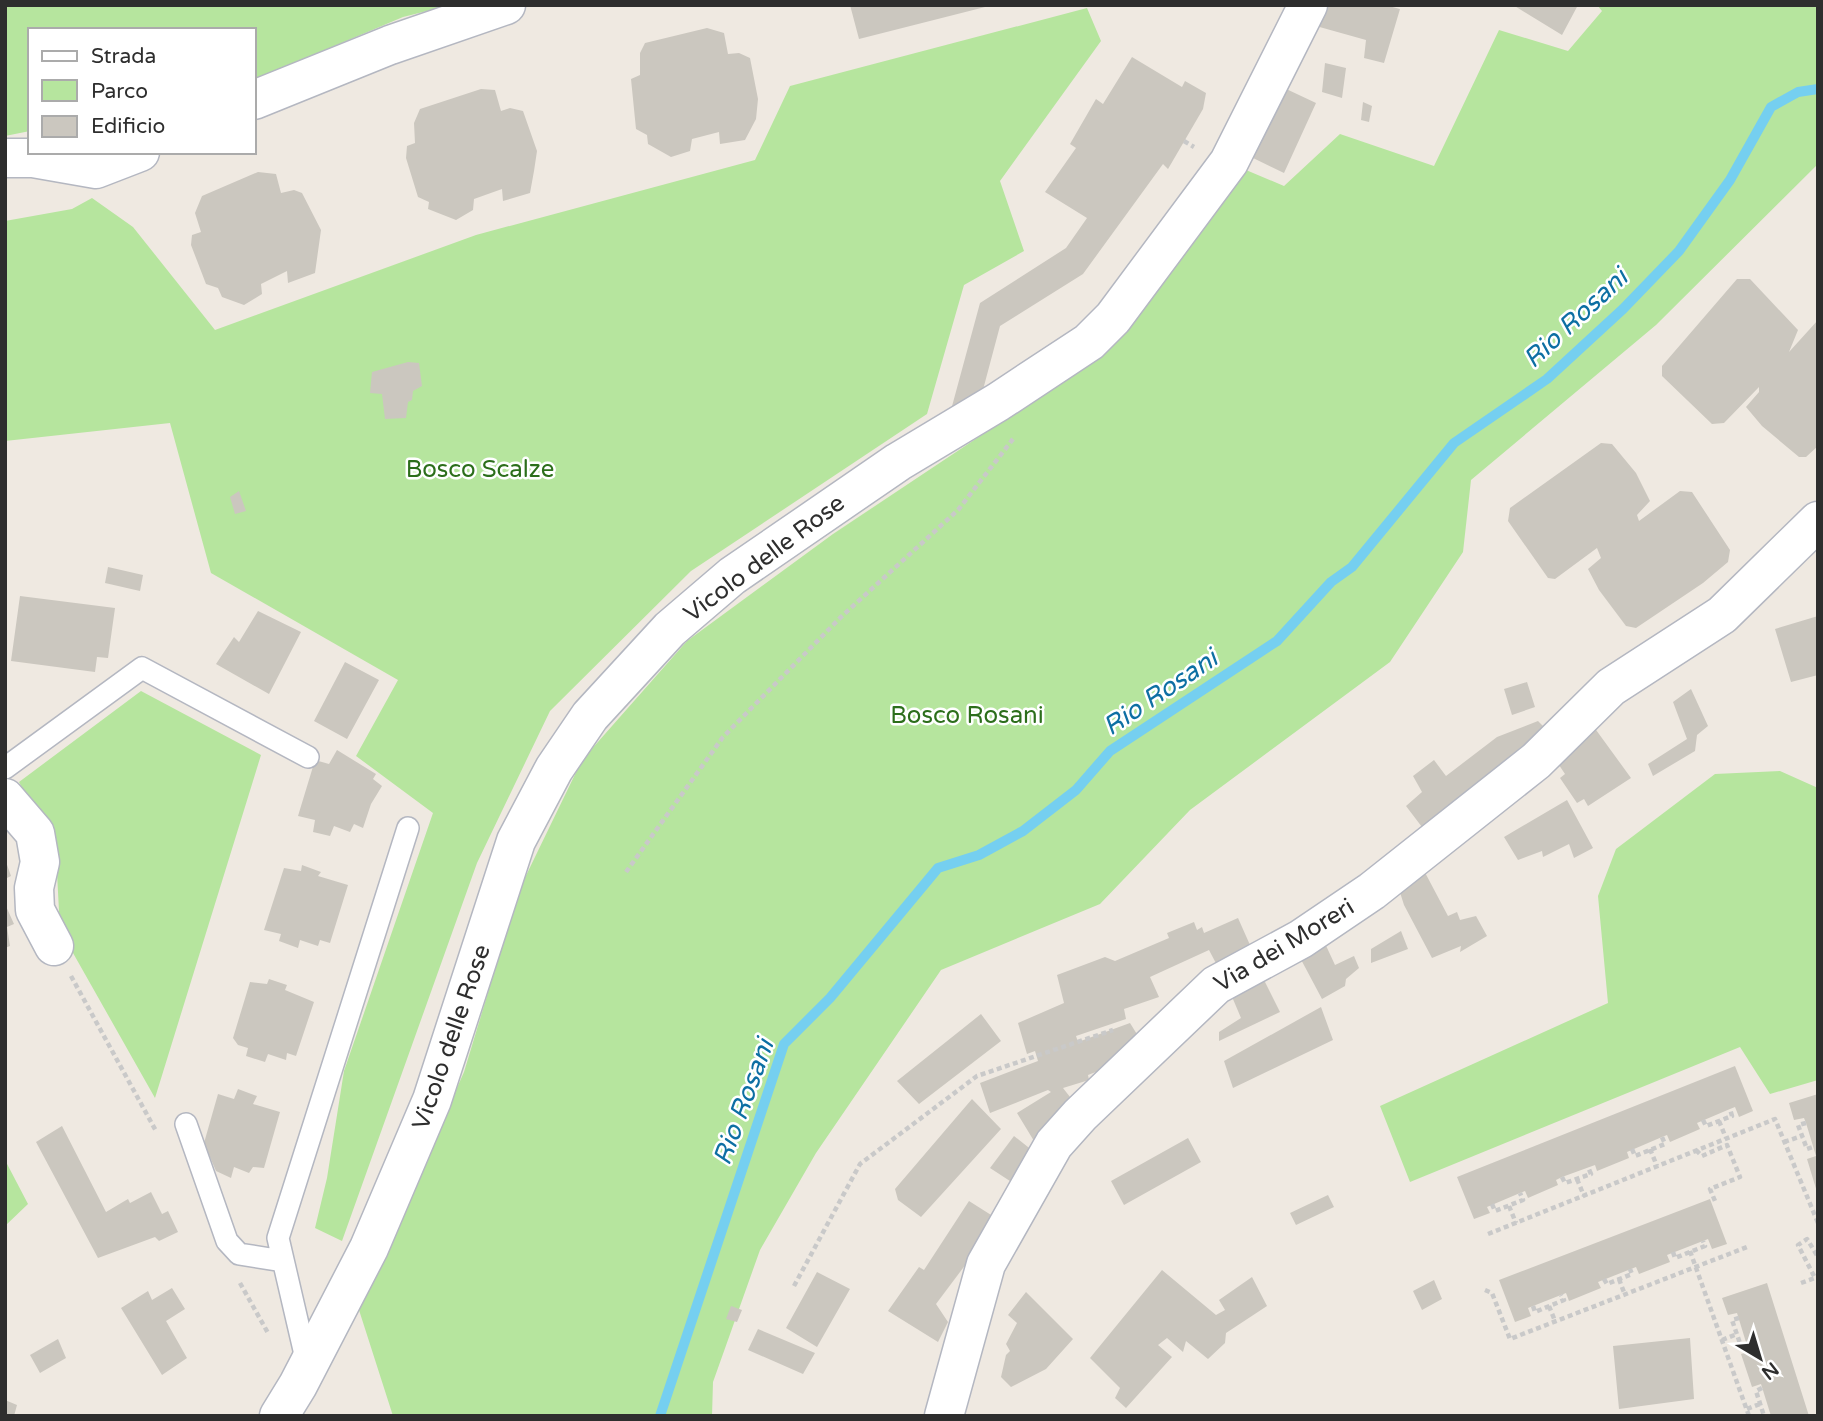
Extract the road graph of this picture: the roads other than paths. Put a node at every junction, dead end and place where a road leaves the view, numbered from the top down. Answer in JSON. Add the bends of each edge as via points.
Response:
{"nodes":[{"id":1,"x":506,"y":5,"type":"edge"},
{"id":2,"x":1308,"y":5,"type":"edge"},
{"id":3,"x":256,"y":99,"type":"edge"},
{"id":4,"x":135,"y":154,"type":"edge"},
{"id":5,"x":5,"y":158,"type":"edge"},
{"id":6,"x":1818,"y":521,"type":"edge"},
{"id":7,"x":308,"y":757,"type":"dead end"},
{"id":8,"x":5,"y":768,"type":"edge"},
{"id":9,"x":5,"y":798,"type":"edge"},
{"id":10,"x":408,"y":828,"type":"dead end"},
{"id":11,"x":54,"y":946,"type":"dead end"},
{"id":12,"x":186,"y":1124,"type":"dead end"},
{"id":13,"x":283,"y":1261,"type":"junction"},
{"id":14,"x":308,"y":1367,"type":"junction"},
{"id":15,"x":279,"y":1416,"type":"edge"},
{"id":16,"x":944,"y":1416,"type":"edge"}],
"edges":[{"from":1,"to":3,"type":"street"},
{"from":2,"to":14,"type":"street","name":"Vicolo delle Rose","via":[[1229,162],[1089,342],[898,462],[732,576],[642,657],[590,716],[554,769],[516,841],[432,1100],[369,1248]]},
{"from":4,"to":5,"type":"street","via":[[96,169]]},
{"from":6,"to":16,"type":"street","name":"Via dei Moreri","via":[[1722,615],[1611,687],[1536,761],[1372,891],[1301,939],[1200,997],[1080,1115],[1054,1144],[986,1264]]},
{"from":7,"to":8,"type":"lane","via":[[142,668]]},
{"from":9,"to":11,"type":"street","via":[[35,833],[40,862],[35,910]]},
{"from":10,"to":13,"type":"lane","via":[[278,1238]]},
{"from":12,"to":13,"type":"lane","via":[[227,1241],[239,1254]]},
{"from":13,"to":14,"type":"lane"},
{"from":14,"to":15,"type":"street","name":"Vicolo delle Rose"}]}
